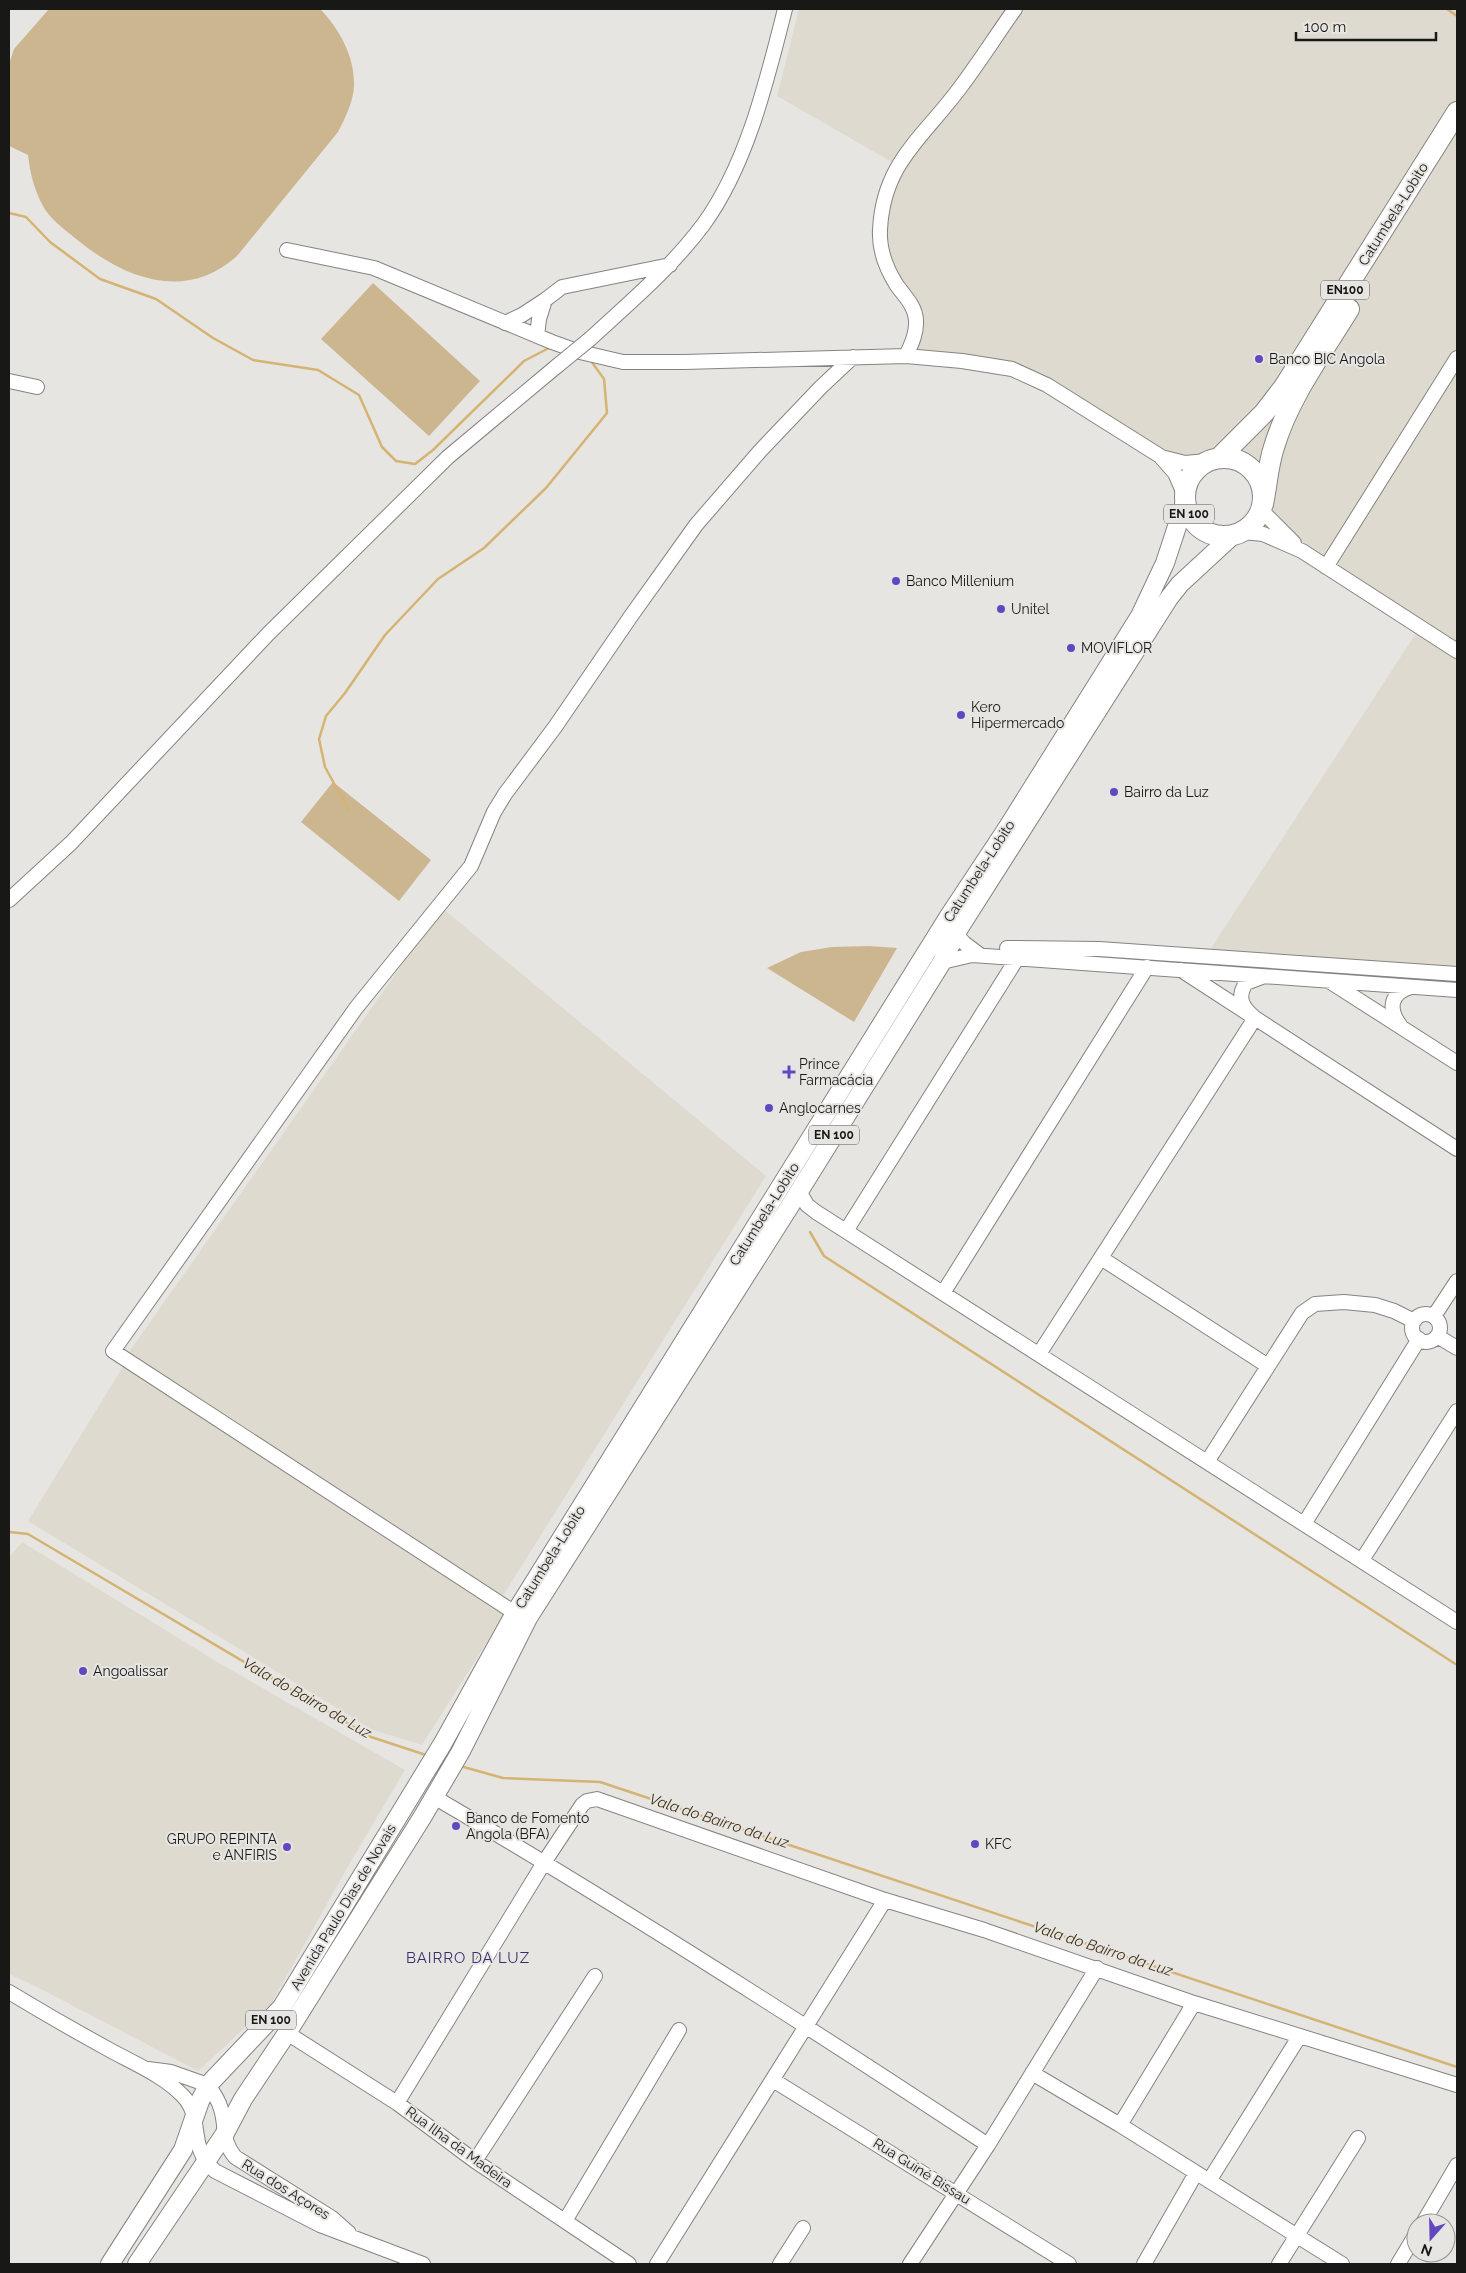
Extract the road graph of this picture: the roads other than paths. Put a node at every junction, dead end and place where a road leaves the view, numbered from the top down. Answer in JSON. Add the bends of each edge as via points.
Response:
{"nodes":[{"id":1,"x":786,"y":9,"type":"edge"},
{"id":2,"x":1014,"y":9,"type":"edge"},
{"id":3,"x":1457,"y":112,"type":"edge"},
{"id":4,"x":1457,"y":136,"type":"edge"},
{"id":5,"x":287,"y":250,"type":"dead end"},
{"id":6,"x":670,"y":265,"type":"junction"},
{"id":7,"x":545,"y":300,"type":"junction"},
{"id":8,"x":505,"y":323,"type":"junction"},
{"id":9,"x":537,"y":336,"type":"junction"},
{"id":10,"x":906,"y":356,"type":"junction"},
{"id":11,"x":854,"y":357,"type":"junction"},
{"id":12,"x":1457,"y":358,"type":"edge"},
{"id":13,"x":9,"y":381,"type":"edge"},
{"id":14,"x":37,"y":387,"type":"dead end"},
{"id":15,"x":1160,"y":456,"type":"junction"},
{"id":16,"x":1213,"y":459,"type":"junction"},
{"id":17,"x":1185,"y":499,"type":"junction"},
{"id":18,"x":1263,"y":507,"type":"junction"},
{"id":19,"x":1237,"y":534,"type":"junction"},
{"id":20,"x":1302,"y":551,"type":"junction"},
{"id":21,"x":1326,"y":566,"type":"junction"},
{"id":22,"x":1457,"y":650,"type":"edge"},
{"id":23,"x":9,"y":900,"type":"edge"},
{"id":24,"x":956,"y":934,"type":"junction"},
{"id":25,"x":975,"y":951,"type":"junction"},
{"id":26,"x":1018,"y":957,"type":"junction"},
{"id":27,"x":942,"y":962,"type":"junction"},
{"id":28,"x":1147,"y":967,"type":"junction"},
{"id":29,"x":1179,"y":969,"type":"junction"},
{"id":30,"x":1456,"y":971,"type":"edge"},
{"id":31,"x":1267,"y":976,"type":"junction"},
{"id":32,"x":1328,"y":980,"type":"junction"},
{"id":33,"x":1412,"y":986,"type":"junction"},
{"id":34,"x":1457,"y":990,"type":"edge"},
{"id":35,"x":1255,"y":1018,"type":"junction"},
{"id":36,"x":1402,"y":1028,"type":"junction"},
{"id":37,"x":1457,"y":1063,"type":"edge"},
{"id":38,"x":1457,"y":1149,"type":"edge"},
{"id":39,"x":799,"y":1191,"type":"junction"},
{"id":40,"x":788,"y":1209,"type":"junction"},
{"id":41,"x":816,"y":1212,"type":"junction"},
{"id":42,"x":846,"y":1231,"type":"junction"},
{"id":43,"x":1101,"y":1258,"type":"junction"},
{"id":44,"x":1457,"y":1280,"type":"edge"},
{"id":45,"x":943,"y":1293,"type":"junction"},
{"id":46,"x":1434,"y":1316,"type":"junction"},
{"id":47,"x":1414,"y":1321,"type":"junction"},
{"id":48,"x":1437,"y":1336,"type":"junction"},
{"id":49,"x":1419,"y":1339,"type":"junction"},
{"id":50,"x":1457,"y":1348,"type":"edge"},
{"id":51,"x":1039,"y":1354,"type":"junction"},
{"id":52,"x":1268,"y":1366,"type":"junction"},
{"id":53,"x":1457,"y":1411,"type":"edge"},
{"id":54,"x":1206,"y":1462,"type":"junction"},
{"id":55,"x":1304,"y":1524,"type":"junction"},
{"id":56,"x":1362,"y":1560,"type":"junction"},
{"id":57,"x":515,"y":1613,"type":"junction"},
{"id":58,"x":1457,"y":1622,"type":"edge"},
{"id":59,"x":427,"y":1770,"type":"joint"},
{"id":60,"x":446,"y":1778,"type":"joint"},
{"id":61,"x":434,"y":1797,"type":"junction"},
{"id":62,"x":545,"y":1861,"type":"junction"},
{"id":63,"x":885,"y":1900,"type":"junction"},
{"id":64,"x":1097,"y":1968,"type":"junction"},
{"id":65,"x":595,"y":1976,"type":"dead end"},
{"id":66,"x":9,"y":1992,"type":"edge"},
{"id":67,"x":1194,"y":2003,"type":"junction"},
{"id":68,"x":807,"y":2026,"type":"junction"},
{"id":69,"x":679,"y":2030,"type":"dead end"},
{"id":70,"x":287,"y":2033,"type":"junction"},
{"id":71,"x":1299,"y":2037,"type":"junction"},
{"id":72,"x":143,"y":2068,"type":"junction"},
{"id":73,"x":1032,"y":2073,"type":"junction"},
{"id":74,"x":773,"y":2080,"type":"junction"},
{"id":75,"x":208,"y":2085,"type":"junction"},
{"id":76,"x":1457,"y":2086,"type":"edge"},
{"id":77,"x":397,"y":2103,"type":"junction"},
{"id":78,"x":194,"y":2119,"type":"junction"},
{"id":79,"x":1120,"y":2125,"type":"junction"},
{"id":80,"x":224,"y":2135,"type":"junction"},
{"id":81,"x":1358,"y":2138,"type":"dead end"},
{"id":82,"x":988,"y":2145,"type":"junction"},
{"id":83,"x":475,"y":2161,"type":"junction"},
{"id":84,"x":204,"y":2162,"type":"junction"},
{"id":85,"x":1457,"y":2165,"type":"edge"},
{"id":86,"x":1196,"y":2173,"type":"junction"},
{"id":87,"x":1209,"y":2181,"type":"junction"},
{"id":88,"x":958,"y":2193,"type":"junction"},
{"id":89,"x":1429,"y":2213,"type":"edge"},
{"id":90,"x":565,"y":2221,"type":"junction"},
{"id":91,"x":803,"y":2228,"type":"dead end"},
{"id":92,"x":1298,"y":2236,"type":"junction"},
{"id":93,"x":356,"y":2238,"type":"junction"},
{"id":94,"x":1406,"y":2251,"type":"edge"},
{"id":95,"x":110,"y":2264,"type":"edge"},
{"id":96,"x":137,"y":2264,"type":"edge"},
{"id":97,"x":423,"y":2264,"type":"edge"},
{"id":98,"x":629,"y":2264,"type":"edge"},
{"id":99,"x":657,"y":2264,"type":"edge"},
{"id":100,"x":780,"y":2264,"type":"edge"},
{"id":101,"x":910,"y":2264,"type":"edge"},
{"id":102,"x":1069,"y":2264,"type":"edge"},
{"id":103,"x":1144,"y":2264,"type":"edge"},
{"id":104,"x":1279,"y":2264,"type":"edge"},
{"id":105,"x":1342,"y":2264,"type":"edge"},
{"id":106,"x":1398,"y":2264,"type":"edge"}],
"edges":[{"from":1,"to":6,"type":"street","via":[[762,95],[734,170],[704,223]]},
{"from":2,"to":10,"type":"street","via":[[957,92],[897,165],[889,184],[880,230],[888,270],[911,304],[916,321],[916,332]]},
{"from":3,"to":16,"type":"highway","name":"Catumbela-Lobito","number":"EN100","via":[[1284,387],[1264,413]]},
{"from":4,"to":18,"type":"highway","name":"Catumbela-Lobito","number":"EN100","via":[[1296,396],[1273,448]]},
{"from":5,"to":8,"type":"street","via":[[374,268]]},
{"from":6,"to":7,"type":"street","via":[[562,287]]},
{"from":6,"to":23,"type":"street","bridge":true,"via":[[590,339],[441,464],[268,634],[71,843]]},
{"from":7,"to":8,"type":"street"},
{"from":7,"to":9,"type":"street"},
{"from":8,"to":9,"type":"street"},
{"from":9,"to":11,"type":"street","via":[[580,352],[623,362]]},
{"from":10,"to":11,"type":"street"},
{"from":10,"to":15,"type":"street","via":[[962,361],[1030,375]]},
{"from":11,"to":57,"type":"street","via":[[760,451],[696,525],[505,794],[471,866],[356,1008],[113,1351]]},
{"from":12,"to":21,"type":"street"},
{"from":13,"to":14,"type":"street"},
{"from":15,"to":16,"type":"street","via":[[1185,463]]},
{"from":15,"to":17,"type":"street","via":[[1175,473]]},
{"from":16,"to":17,"type":"highway","number":"EN 100","via":[[1197,468],[1189,478]]},
{"from":16,"to":18,"type":"highway","via":[[1237,460],[1253,470],[1260,480]]},
{"from":17,"to":19,"type":"highway","number":"EN 100","via":[[1188,514],[1201,528],[1219,536]]},
{"from":17,"to":57,"type":"main road","name":"Catumbela-Lobito","number":"EN 100","via":[[1165,563],[1140,616]]},
{"from":18,"to":19,"type":"highway","number":"EN 100","via":[[1252,524]]},
{"from":18,"to":20,"type":"street"},
{"from":19,"to":20,"type":"street","via":[[1263,534]]},
{"from":19,"to":24,"type":"main road","name":"Catumbela-Lobito","number":"EN 100","via":[[1180,584],[1169,598]]},
{"from":20,"to":21,"type":"street"},
{"from":21,"to":22,"type":"street"},
{"from":24,"to":25,"type":"street"},
{"from":24,"to":27,"type":"main road","name":"Catumbela-Lobito","number":"EN 100"},
{"from":25,"to":26,"type":"street"},
{"from":25,"to":27,"type":"street"},
{"from":25,"to":30,"type":"street","via":[[1099,949]]},
{"from":26,"to":28,"type":"street"},
{"from":26,"to":42,"type":"street"},
{"from":27,"to":39,"type":"main road","name":"Catumbela-Lobito","number":"EN 100"},
{"from":28,"to":29,"type":"street"},
{"from":28,"to":45,"type":"street"},
{"from":29,"to":31,"type":"street"},
{"from":29,"to":35,"type":"street"},
{"from":31,"to":32,"type":"street"},
{"from":31,"to":35,"type":"street","via":[[1252,979],[1242,989],[1243,1007]]},
{"from":32,"to":33,"type":"street"},
{"from":32,"to":36,"type":"street"},
{"from":33,"to":34,"type":"street"},
{"from":33,"to":36,"type":"street","via":[[1398,992],[1393,1001],[1392,1010]]},
{"from":35,"to":38,"type":"street"},
{"from":35,"to":43,"type":"street"},
{"from":36,"to":37,"type":"street"},
{"from":39,"to":40,"type":"main road","name":"Catumbela-Lobito","number":"EN 100"},
{"from":39,"to":41,"type":"street","via":[[807,1205]]},
{"from":40,"to":41,"type":"street"},
{"from":40,"to":60,"type":"main road","name":"Catumbela-Lobito","number":"EN 100","via":[[528,1618]]},
{"from":41,"to":42,"type":"street"},
{"from":42,"to":45,"type":"street"},
{"from":43,"to":51,"type":"street"},
{"from":43,"to":52,"type":"street"},
{"from":44,"to":46,"type":"street"},
{"from":45,"to":51,"type":"street"},
{"from":46,"to":47,"type":"street","via":[[1425,1314]]},
{"from":46,"to":48,"type":"street","via":[[1440,1323]]},
{"from":47,"to":49,"type":"street","via":[[1412,1329]]},
{"from":47,"to":52,"type":"street","via":[[1375,1306],[1344,1302],[1316,1304],[1302,1313]]},
{"from":48,"to":49,"type":"street","via":[[1426,1342]]},
{"from":48,"to":50,"type":"street"},
{"from":49,"to":55,"type":"street"},
{"from":51,"to":54,"type":"street"},
{"from":52,"to":54,"type":"street"},
{"from":53,"to":56,"type":"street"},
{"from":54,"to":55,"type":"street"},
{"from":55,"to":56,"type":"street"},
{"from":56,"to":58,"type":"street"},
{"from":57,"to":59,"type":"main road","name":"Catumbela-Lobito","number":"EN 100","via":[[476,1688]]},
{"from":59,"to":75,"type":"main road","name":"Avenida Paulo Dias de Novais","number":"EN 100","via":[[282,2007]]},
{"from":60,"to":61,"type":"main road","name":"Avenida Paulo Dias de Novais","number":"EN 100"},
{"from":61,"to":62,"type":"street"},
{"from":61,"to":70,"type":"main road","name":"Avenida Paulo Dias de Novais","number":"EN 100"},
{"from":62,"to":63,"type":"street","via":[[586,1801],[597,1799]]},
{"from":62,"to":68,"type":"street"},
{"from":62,"to":77,"type":"street"},
{"from":63,"to":64,"type":"street"},
{"from":63,"to":68,"type":"street"},
{"from":64,"to":67,"type":"street"},
{"from":64,"to":73,"type":"street"},
{"from":65,"to":83,"type":"street"},
{"from":66,"to":72,"type":"street"},
{"from":67,"to":71,"type":"street"},
{"from":67,"to":79,"type":"street"},
{"from":68,"to":74,"type":"street"},
{"from":68,"to":82,"type":"street"},
{"from":69,"to":90,"type":"street"},
{"from":70,"to":77,"type":"street","name":"Rua Ilha da Madeira"},
{"from":70,"to":80,"type":"main road","name":"Avenida Paulo Dias de Novais","number":"EN 100","via":[[243,2099]]},
{"from":71,"to":76,"type":"street"},
{"from":71,"to":87,"type":"street"},
{"from":72,"to":75,"type":"street","via":[[171,2072]]},
{"from":72,"to":78,"type":"street","via":[[184,2096]]},
{"from":73,"to":79,"type":"street"},
{"from":73,"to":82,"type":"street"},
{"from":74,"to":88,"type":"street","name":"Rua Guiné Bissau"},
{"from":74,"to":99,"type":"street"},
{"from":75,"to":78,"type":"main road","name":"Avenida Paulo Dias de Novais","number":"EN 100"},
{"from":75,"to":80,"type":"street","via":[[221,2108]]},
{"from":77,"to":83,"type":"street","name":"Rua Ilha da Madeira"},
{"from":78,"to":84,"type":"street"},
{"from":78,"to":95,"type":"main road","name":"Avenida Paulo Dias de Novais","number":"EN 100","via":[[183,2150]]},
{"from":79,"to":86,"type":"street"},
{"from":80,"to":84,"type":"main road","name":"Avenida Paulo Dias de Novais","number":"EN 100"},
{"from":80,"to":93,"type":"street","name":"Rua dos Açores","via":[[228,2149],[235,2157],[332,2218]]},
{"from":81,"to":92,"type":"street"},
{"from":82,"to":88,"type":"street"},
{"from":83,"to":90,"type":"street","name":"Rua Ilha da Madeira"},
{"from":84,"to":93,"type":"street","name":"Rua dos Açores","via":[[226,2177],[320,2225]]},
{"from":84,"to":96,"type":"main road","name":"Avenida Paulo Dias de Novais","number":"EN 100"},
{"from":85,"to":89,"type":"street"},
{"from":86,"to":87,"type":"street"},
{"from":86,"to":103,"type":"street"},
{"from":87,"to":92,"type":"street"},
{"from":88,"to":101,"type":"street"},
{"from":88,"to":102,"type":"street","name":"Rua Guiné Bissau"},
{"from":90,"to":98,"type":"street","name":"Rua Ilha da Madeira"},
{"from":91,"to":100,"type":"street"},
{"from":92,"to":104,"type":"street"},
{"from":92,"to":105,"type":"street"},
{"from":93,"to":97,"type":"street","name":"Rua dos Açores"},
{"from":94,"to":106,"type":"street"}]}
